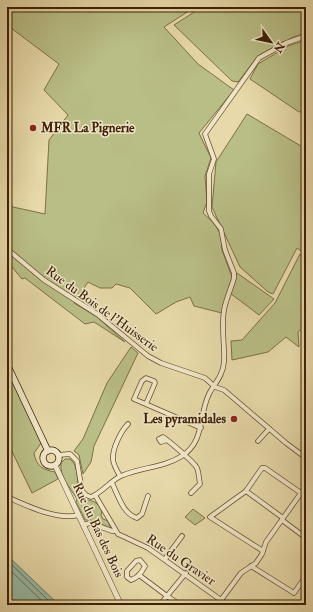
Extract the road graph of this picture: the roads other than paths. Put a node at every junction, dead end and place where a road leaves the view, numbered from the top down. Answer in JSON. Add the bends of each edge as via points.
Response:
{"nodes":[{"id":1,"x":306,"y":36,"type":"edge"},
{"id":2,"x":7,"y":249,"type":"edge"},
{"id":3,"x":7,"y":364,"type":"edge"},
{"id":4,"x":215,"y":387,"type":"junction"},
{"id":5,"x":146,"y":404,"type":"junction"},
{"id":6,"x":128,"y":424,"type":"dead end"},
{"id":7,"x":202,"y":428,"type":"junction"},
{"id":8,"x":269,"y":429,"type":"junction"},
{"id":9,"x":167,"y":440,"type":"dead end"},
{"id":10,"x":258,"y":441,"type":"dead end"},
{"id":11,"x":48,"y":451,"type":"junction"},
{"id":12,"x":58,"y":455,"type":"junction"},
{"id":13,"x":183,"y":455,"type":"junction"},
{"id":14,"x":306,"y":458,"type":"edge"},
{"id":15,"x":55,"y":465,"type":"junction"},
{"id":16,"x":120,"y":476,"type":"junction"},
{"id":17,"x":112,"y":483,"type":"junction"},
{"id":18,"x":306,"y":486,"type":"edge"},
{"id":19,"x":246,"y":491,"type":"junction"},
{"id":20,"x":191,"y":493,"type":"dead end"},
{"id":21,"x":301,"y":493,"type":"junction"},
{"id":22,"x":95,"y":495,"type":"junction"},
{"id":23,"x":148,"y":496,"type":"dead end"},
{"id":24,"x":7,"y":498,"type":"edge"},
{"id":25,"x":78,"y":515,"type":"junction"},
{"id":26,"x":282,"y":519,"type":"junction"},
{"id":27,"x":83,"y":525,"type":"junction"},
{"id":28,"x":115,"y":531,"type":"junction"},
{"id":29,"x":182,"y":536,"type":"dead end"},
{"id":30,"x":306,"y":538,"type":"edge"},
{"id":31,"x":263,"y":551,"type":"junction"},
{"id":32,"x":165,"y":559,"type":"junction"},
{"id":33,"x":251,"y":566,"type":"junction"},
{"id":34,"x":186,"y":573,"type":"junction"},
{"id":35,"x":140,"y":575,"type":"junction"},
{"id":36,"x":305,"y":579,"type":"edge"},
{"id":37,"x":167,"y":596,"type":"junction"},
{"id":38,"x":221,"y":600,"type":"junction"},
{"id":39,"x":121,"y":605,"type":"edge"},
{"id":40,"x":160,"y":605,"type":"edge"},
{"id":41,"x":180,"y":605,"type":"edge"},
{"id":42,"x":228,"y":605,"type":"edge"}],
"edges":[{"from":1,"to":4,"type":"street","via":[[286,43],[259,58],[205,134],[214,159],[209,174],[209,211],[221,229],[225,250],[234,273],[224,311],[224,363]]},
{"from":2,"to":4,"type":"street","name":"Rue du Bois de l'Huisserie","via":[[44,280],[97,314],[148,356],[208,379]]},
{"from":3,"to":11,"type":"main road"},
{"from":4,"to":7,"type":"street","via":[[205,404]]},
{"from":4,"to":8,"type":"street","name":"Rue du Bois de l'Huisserie","via":[[224,390]]},
{"from":5,"to":5,"type":"street","via":[[134,399],[146,378],[155,384]]},
{"from":5,"to":7,"type":"street"},
{"from":6,"to":16,"type":"street","via":[[113,455]]},
{"from":7,"to":13,"type":"street","via":[[195,444]]},
{"from":8,"to":10,"type":"street"},
{"from":8,"to":14,"type":"street","name":"Rue du Bois de l'Huisserie"},
{"from":9,"to":13,"type":"street"},
{"from":11,"to":12,"type":"main road"},
{"from":11,"to":15,"type":"main road","via":[[44,462]]},
{"from":12,"to":15,"type":"main road","via":[[58,462]]},
{"from":12,"to":22,"type":"street","via":[[70,454],[76,459],[82,491],[89,496]]},
{"from":13,"to":16,"type":"street","via":[[170,463]]},
{"from":13,"to":20,"type":"street","via":[[192,460],[197,468],[200,484]]},
{"from":15,"to":25,"type":"street","name":"Rue du Bas des Bois"},
{"from":16,"to":17,"type":"street"},
{"from":17,"to":22,"type":"street"},
{"from":17,"to":23,"type":"street","via":[[131,516],[137,518],[142,514]]},
{"from":18,"to":21,"type":"street"},
{"from":19,"to":21,"type":"street","via":[[262,468],[265,468]]},
{"from":19,"to":26,"type":"street"},
{"from":19,"to":31,"type":"street","via":[[210,517]]},
{"from":21,"to":26,"type":"street"},
{"from":22,"to":28,"type":"street"},
{"from":24,"to":25,"type":"street","via":[[49,513]]},
{"from":25,"to":27,"type":"street","name":"Rue du Bas des Bois"},
{"from":26,"to":30,"type":"street"},
{"from":26,"to":31,"type":"street","via":[[266,542]]},
{"from":27,"to":28,"type":"street","name":"Rue du Gravier","via":[[90,523]]},
{"from":27,"to":39,"type":"street","name":"Rue du Bas des Bois"},
{"from":28,"to":32,"type":"street","name":"Rue du Gravier"},
{"from":29,"to":32,"type":"street"},
{"from":31,"to":33,"type":"street","via":[[256,563]]},
{"from":32,"to":34,"type":"street","name":"Rue du Gravier"},
{"from":33,"to":36,"type":"street","via":[[294,594]]},
{"from":33,"to":38,"type":"street","via":[[241,573]]},
{"from":34,"to":37,"type":"street"},
{"from":34,"to":38,"type":"street","name":"Rue du Gravier"},
{"from":35,"to":35,"type":"street","via":[[131,580],[127,577],[127,571],[140,560],[145,566]]},
{"from":35,"to":37,"type":"street"},
{"from":37,"to":40,"type":"street"},
{"from":37,"to":41,"type":"street"},
{"from":38,"to":42,"type":"street","name":"Rue du Gravier"}]}
